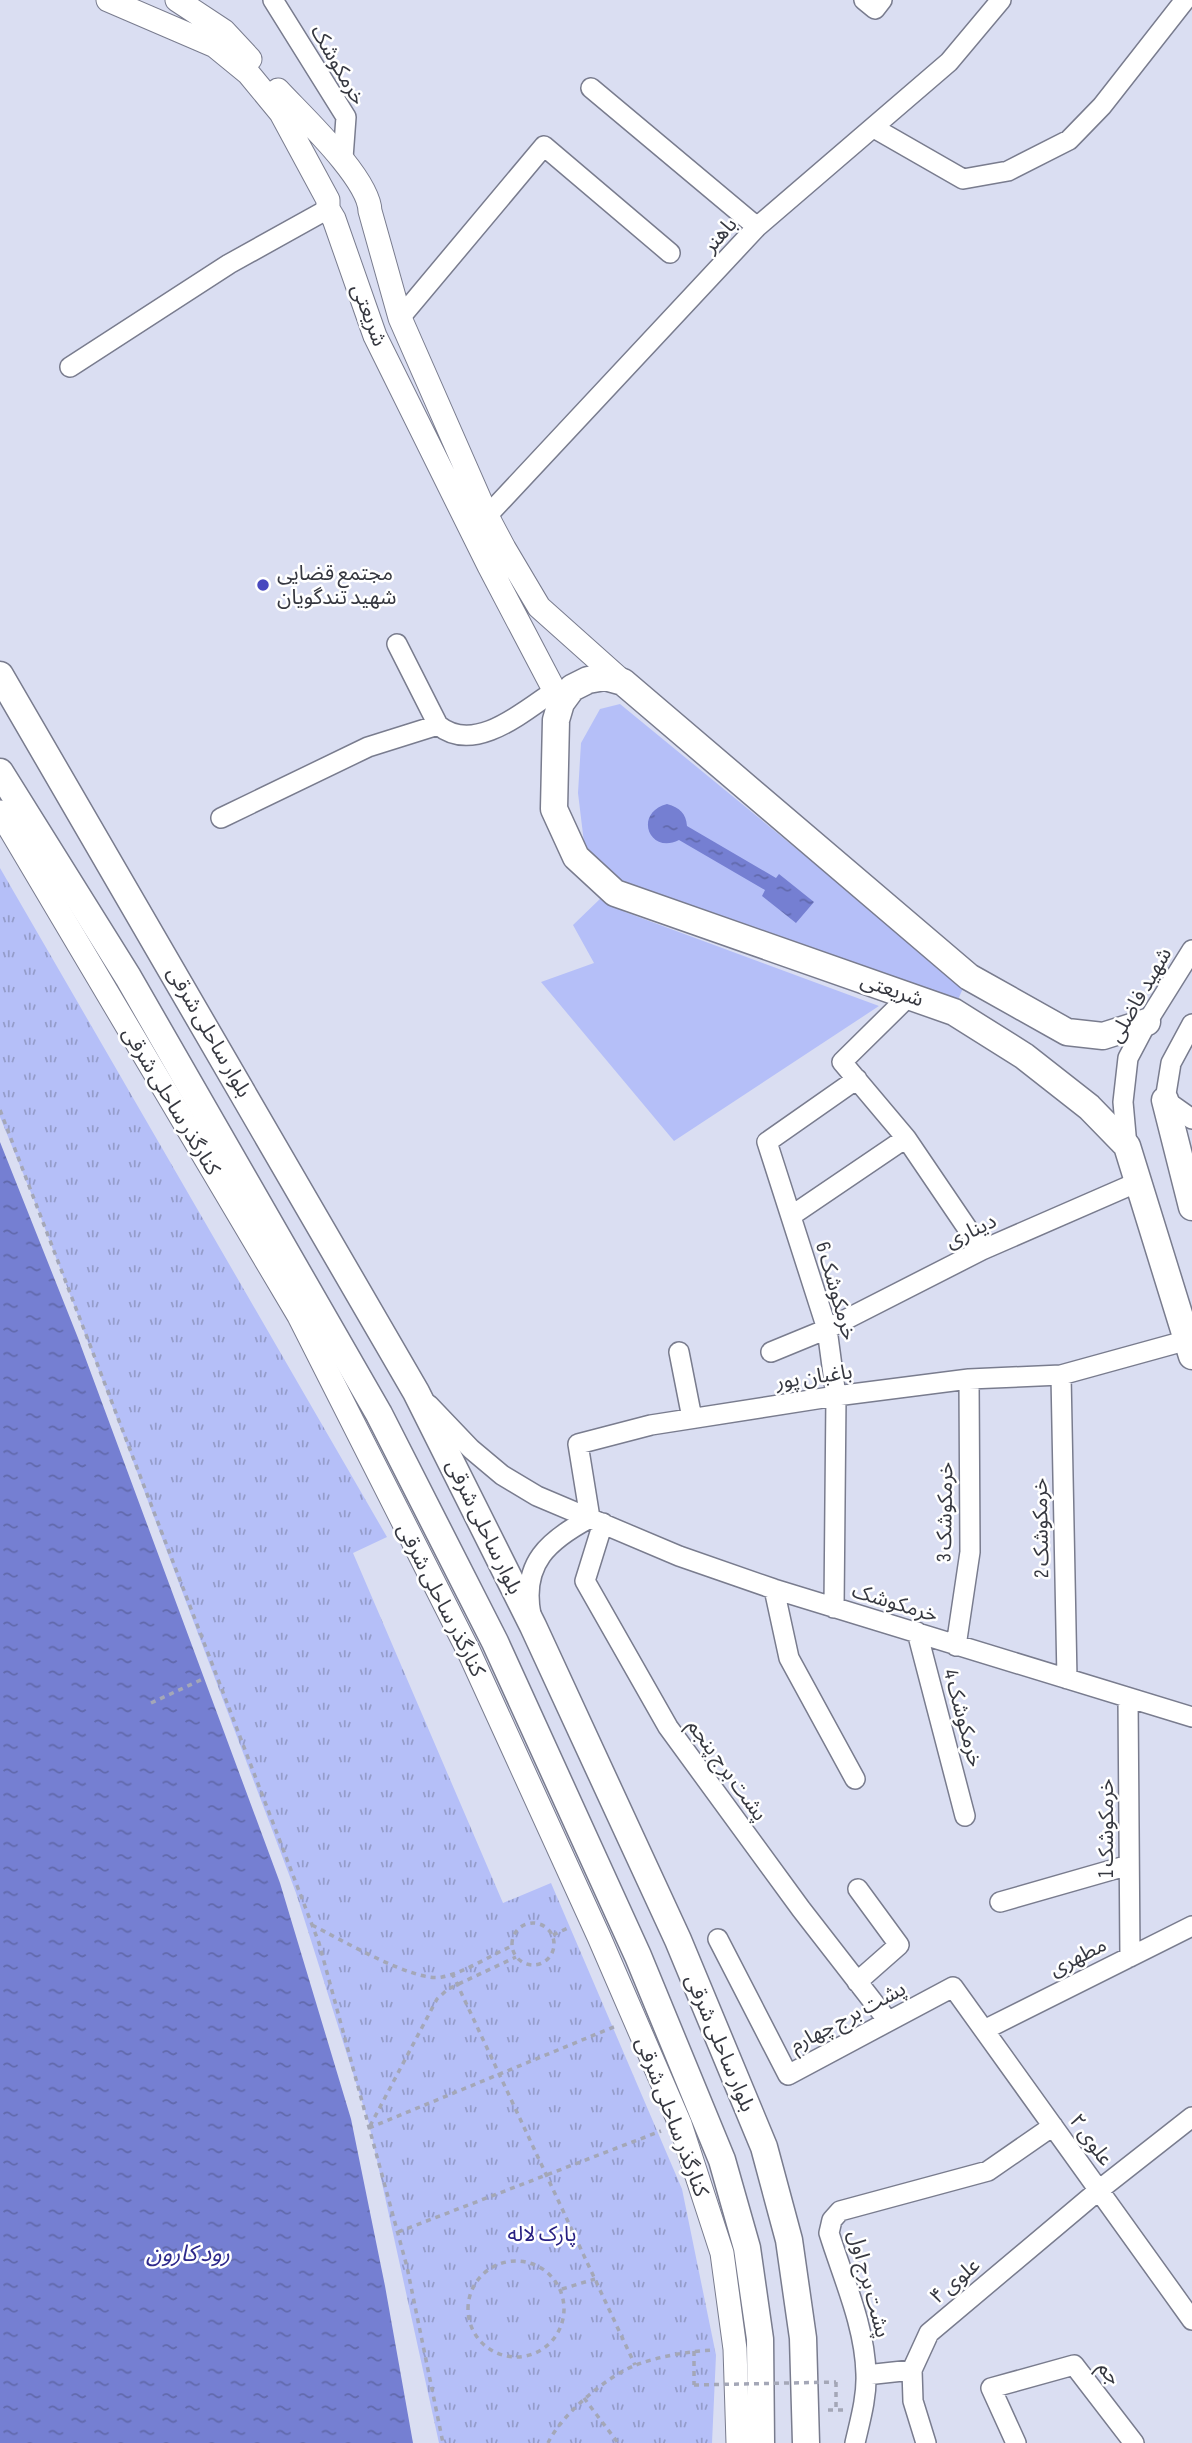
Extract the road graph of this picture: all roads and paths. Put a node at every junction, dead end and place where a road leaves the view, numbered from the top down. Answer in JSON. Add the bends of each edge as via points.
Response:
{"nodes":[{"id":1,"x":108,"y":0,"type":"edge"},
{"id":2,"x":177,"y":0,"type":"edge"},
{"id":3,"x":273,"y":0,"type":"edge"},
{"id":4,"x":864,"y":0,"type":"edge"},
{"id":5,"x":882,"y":0,"type":"edge"},
{"id":6,"x":1001,"y":0,"type":"edge"},
{"id":7,"x":1185,"y":0,"type":"edge"},
{"id":8,"x":592,"y":88,"type":"dead end"},
{"id":9,"x":286,"y":108,"type":"junction"},
{"id":10,"x":874,"y":128,"type":"junction"},
{"id":11,"x":343,"y":158,"type":"junction"},
{"id":12,"x":360,"y":186,"type":"junction"},
{"id":13,"x":330,"y":209,"type":"junction"},
{"id":14,"x":370,"y":211,"type":"junction"},
{"id":15,"x":757,"y":227,"type":"junction"},
{"id":16,"x":670,"y":253,"type":"dead end"},
{"id":17,"x":400,"y":318,"type":"junction"},
{"id":18,"x":375,"y":337,"type":"junction"},
{"id":19,"x":70,"y":368,"type":"dead end"},
{"id":20,"x":487,"y":516,"type":"junction"},
{"id":21,"x":397,"y":644,"type":"dead end"},
{"id":22,"x":0,"y":675,"type":"edge"},
{"id":23,"x":623,"y":682,"type":"junction"},
{"id":24,"x":558,"y":697,"type":"junction"},
{"id":25,"x":438,"y":725,"type":"junction"},
{"id":26,"x":0,"y":772,"type":"edge"},
{"id":27,"x":0,"y":812,"type":"edge"},
{"id":28,"x":221,"y":818,"type":"dead end"},
{"id":29,"x":1192,"y":950,"type":"edge"},
{"id":30,"x":909,"y":996,"type":"junction"},
{"id":31,"x":1147,"y":1022,"type":"junction"},
{"id":32,"x":1192,"y":1024,"type":"edge"},
{"id":33,"x":857,"y":1079,"type":"junction"},
{"id":34,"x":1165,"y":1100,"type":"junction"},
{"id":35,"x":0,"y":1111,"type":"edge"},
{"id":36,"x":1192,"y":1119,"type":"edge"},
{"id":37,"x":906,"y":1138,"type":"junction"},
{"id":38,"x":1192,"y":1138,"type":"edge"},
{"id":39,"x":1126,"y":1146,"type":"junction"},
{"id":40,"x":1181,"y":1170,"type":"junction"},
{"id":41,"x":1138,"y":1182,"type":"junction"},
{"id":42,"x":1192,"y":1207,"type":"edge"},
{"id":43,"x":791,"y":1216,"type":"junction"},
{"id":44,"x":982,"y":1250,"type":"junction"},
{"id":45,"x":827,"y":1329,"type":"junction"},
{"id":46,"x":1190,"y":1348,"type":"edge"},
{"id":47,"x":679,"y":1352,"type":"dead end"},
{"id":48,"x":771,"y":1352,"type":"dead end"},
{"id":49,"x":1061,"y":1375,"type":"junction"},
{"id":50,"x":969,"y":1379,"type":"junction"},
{"id":51,"x":416,"y":1391,"type":"junction"},
{"id":52,"x":836,"y":1396,"type":"junction"},
{"id":53,"x":692,"y":1418,"type":"junction"},
{"id":54,"x":434,"y":1519,"type":"junction"},
{"id":55,"x":596,"y":1521,"type":"junction"},
{"id":56,"x":405,"y":1531,"type":"junction"},
{"id":57,"x":774,"y":1589,"type":"junction"},
{"id":58,"x":834,"y":1608,"type":"junction"},
{"id":59,"x":533,"y":1626,"type":"junction"},
{"id":60,"x":917,"y":1632,"type":"junction"},
{"id":61,"x":956,"y":1646,"type":"junction"},
{"id":62,"x":205,"y":1678,"type":"dead end"},
{"id":63,"x":1067,"y":1679,"type":"junction"},
{"id":64,"x":1128,"y":1698,"type":"junction"},
{"id":65,"x":150,"y":1703,"type":"dead end"},
{"id":66,"x":1192,"y":1717,"type":"edge"},
{"id":67,"x":855,"y":1779,"type":"dead end"},
{"id":68,"x":965,"y":1816,"type":"dead end"},
{"id":69,"x":1129,"y":1865,"type":"junction"},
{"id":70,"x":858,"y":1889,"type":"dead end"},
{"id":71,"x":1000,"y":1902,"type":"dead end"},
{"id":72,"x":312,"y":1925,"type":"junction"},
{"id":73,"x":1192,"y":1926,"type":"edge"},
{"id":74,"x":718,"y":1939,"type":"dead end"},
{"id":75,"x":512,"y":1946,"type":"junction"},
{"id":76,"x":516,"y":1957,"type":"junction"},
{"id":77,"x":1130,"y":1957,"type":"junction"},
{"id":78,"x":452,"y":1973,"type":"junction"},
{"id":79,"x":858,"y":1982,"type":"junction"},
{"id":80,"x":457,"y":1985,"type":"junction"},
{"id":81,"x":953,"y":1987,"type":"joint"},
{"id":82,"x":634,"y":2019,"type":"junction"},
{"id":83,"x":888,"y":2021,"type":"junction"},
{"id":84,"x":984,"y":2030,"type":"junction"},
{"id":85,"x":499,"y":2074,"type":"junction"},
{"id":86,"x":1192,"y":2117,"type":"edge"},
{"id":87,"x":680,"y":2124,"type":"junction"},
{"id":88,"x":1054,"y":2126,"type":"junction"},
{"id":89,"x":369,"y":2128,"type":"junction"},
{"id":90,"x":546,"y":2175,"type":"junction"},
{"id":91,"x":1100,"y":2190,"type":"junction"},
{"id":92,"x":398,"y":2232,"type":"junction"},
{"id":93,"x":595,"y":2279,"type":"junction"},
{"id":94,"x":562,"y":2290,"type":"junction"},
{"id":95,"x":1192,"y":2319,"type":"edge"},
{"id":96,"x":635,"y":2365,"type":"junction"},
{"id":97,"x":912,"y":2370,"type":"junction"},
{"id":98,"x":866,"y":2375,"type":"junction"},
{"id":99,"x":584,"y":2398,"type":"junction"},
{"id":100,"x":836,"y":2410,"type":"dead end"},
{"id":101,"x":443,"y":2443,"type":"edge"},
{"id":102,"x":548,"y":2443,"type":"edge"},
{"id":103,"x":618,"y":2443,"type":"edge"},
{"id":104,"x":738,"y":2443,"type":"edge"},
{"id":105,"x":761,"y":2443,"type":"edge"},
{"id":106,"x":806,"y":2443,"type":"edge"},
{"id":107,"x":855,"y":2443,"type":"edge"},
{"id":108,"x":926,"y":2443,"type":"edge"},
{"id":109,"x":1016,"y":2443,"type":"edge"},
{"id":110,"x":1134,"y":2443,"type":"edge"}],
"edges":[{"from":1,"to":9,"type":"street","name":"شریعتی","via":[[215,46]]},
{"from":2,"to":9,"type":"street","name":"شریعتی","via":[[224,31]]},
{"from":3,"to":11,"type":"street","name":"خرمکوشک","via":[[346,117]]},
{"from":4,"to":5,"type":"street","via":[[875,9]]},
{"from":6,"to":10,"type":"street","name":"باهنر","via":[[949,62]]},
{"from":7,"to":10,"type":"street","via":[[1102,106],[1069,140],[1008,171],[963,179]]},
{"from":8,"to":15,"type":"street"},
{"from":9,"to":11,"type":"street","name":"شریعتی"},
{"from":9,"to":13,"type":"street","name":"شریعتی"},
{"from":10,"to":15,"type":"street","name":"باهنر"},
{"from":11,"to":12,"type":"street","name":"شریعتی"},
{"from":12,"to":13,"type":"street","via":[[337,188]]},
{"from":12,"to":14,"type":"street","name":"شریعتی","via":[[369,198]]},
{"from":13,"to":14,"type":"street","via":[[351,224]]},
{"from":13,"to":18,"type":"street","name":"شریعتی"},
{"from":13,"to":19,"type":"street","via":[[229,264]]},
{"from":14,"to":17,"type":"street","name":"شریعتی"},
{"from":15,"to":20,"type":"street","name":"باهنر"},
{"from":16,"to":17,"type":"street","via":[[544,146]]},
{"from":17,"to":18,"type":"street"},
{"from":17,"to":20,"type":"street","name":"شریعتی"},
{"from":18,"to":24,"type":"street","name":"شریعتی"},
{"from":20,"to":23,"type":"street","name":"شریعتی","via":[[539,607]]},
{"from":21,"to":25,"type":"street"},
{"from":22,"to":51,"type":"main road","name":"بلوار ساحلی شرقی"},
{"from":23,"to":24,"type":"main road","via":[[605,677],[588,680]]},
{"from":23,"to":31,"type":"main road","name":"شریعتی","via":[[969,977],[1067,1032],[1103,1036]]},
{"from":24,"to":25,"type":"street","via":[[476,734],[449,734]]},
{"from":24,"to":30,"type":"main road","name":"شریعتی","via":[[554,809],[576,857],[615,892]]},
{"from":25,"to":28,"type":"street","via":[[368,747]]},
{"from":26,"to":54,"type":"main road","name":"بلوار ساحلی شرقی","via":[[128,977],[379,1414]]},
{"from":27,"to":56,"type":"street","name":"کنارگذر ساحلی شرقی","via":[[299,1316]]},
{"from":29,"to":31,"type":"street","name":"شهید فاضلی"},
{"from":30,"to":33,"type":"street","via":[[842,1062]]},
{"from":30,"to":39,"type":"main road","name":"شریعتی","via":[[954,1012],[1024,1056],[1089,1107]]},
{"from":31,"to":39,"type":"street","name":"شهید فاضلی","via":[[1128,1058],[1123,1102]]},
{"from":32,"to":34,"type":"street","via":[[1171,1063]]},
{"from":33,"to":37,"type":"street"},
{"from":33,"to":43,"type":"street","name":"خرمکوشک 6","via":[[767,1142]]},
{"from":34,"to":36,"type":"street"},
{"from":34,"to":40,"type":"main road"},
{"from":35,"to":72,"type":"path"},
{"from":37,"to":43,"type":"street"},
{"from":37,"to":44,"type":"street"},
{"from":38,"to":40,"type":"street","via":[[1185,1144]]},
{"from":39,"to":41,"type":"main road","name":"شریعتی"},
{"from":40,"to":42,"type":"main road"},
{"from":41,"to":44,"type":"street","name":"دیناری"},
{"from":41,"to":46,"type":"main road","name":"شریعتی"},
{"from":43,"to":45,"type":"street","name":"خرمکوشک 6"},
{"from":44,"to":45,"type":"street","name":"دیناری"},
{"from":45,"to":48,"type":"street","name":"دیناری"},
{"from":45,"to":52,"type":"street","name":"خرمکوشک 6"},
{"from":46,"to":49,"type":"street","name":"باغبان پور"},
{"from":47,"to":53,"type":"street"},
{"from":49,"to":50,"type":"street","name":"باغبان پور"},
{"from":49,"to":63,"type":"street","name":"خرمکوشک 2"},
{"from":50,"to":52,"type":"street","name":"باغبان پور"},
{"from":50,"to":61,"type":"street","name":"خرمکوشک 3","via":[[970,1552]]},
{"from":51,"to":55,"type":"street","name":"خرمکوشک","via":[[502,1475]]},
{"from":51,"to":59,"type":"main road","name":"بلوار ساحلی شرقی"},
{"from":52,"to":53,"type":"street","name":"باغبان پور"},
{"from":52,"to":58,"type":"street","name":"خرمکوشک 6"},
{"from":53,"to":55,"type":"street","name":"باغبان پور","via":[[578,1444]]},
{"from":54,"to":56,"type":"street"},
{"from":54,"to":105,"type":"main road","name":"بلوار ساحلی شرقی","via":[[638,1955],[722,2160],[747,2248],[760,2339]]},
{"from":55,"to":57,"type":"street","name":"خرمکوشک"},
{"from":55,"to":59,"type":"street","via":[[571,1528],[548,1545],[533,1570],[527,1598]]},
{"from":55,"to":79,"type":"street","name":"پشت برج پنجم","via":[[586,1581],[668,1727]]},
{"from":56,"to":82,"type":"street","name":"کنارگذر ساحلی شرقی","via":[[469,1652]]},
{"from":57,"to":58,"type":"street","name":"خرمکوشک"},
{"from":57,"to":67,"type":"street","via":[[789,1658]]},
{"from":58,"to":60,"type":"street","name":"خرمکوشک"},
{"from":59,"to":106,"type":"main road","name":"بلوار ساحلی شرقی","via":[[678,1940],[764,2147],[789,2240],[803,2338]]},
{"from":60,"to":61,"type":"street","name":"خرمکوشک"},
{"from":60,"to":68,"type":"street","name":"خرمکوشک 4"},
{"from":61,"to":63,"type":"street","name":"خرمکوشک"},
{"from":62,"to":65,"type":"path"},
{"from":63,"to":64,"type":"street","name":"خرمکوشک"},
{"from":64,"to":66,"type":"street","name":"خرمکوشک"},
{"from":64,"to":69,"type":"street","name":"خرمکوشک 1"},
{"from":69,"to":71,"type":"street"},
{"from":69,"to":77,"type":"street","name":"خرمکوشک 1"},
{"from":70,"to":79,"type":"street","via":[[899,1945]]},
{"from":72,"to":78,"type":"path","via":[[429,1979]]},
{"from":72,"to":89,"type":"path"},
{"from":73,"to":77,"type":"street","name":"مطهری"},
{"from":74,"to":83,"type":"street","name":"پشت برج چهارم","via":[[788,2075]]},
{"from":75,"to":76,"type":"path"},
{"from":75,"to":76,"type":"path","via":[[514,1934],[534,1922],[553,1935],[555,1948],[538,1966],[526,1965]]},
{"from":75,"to":78,"type":"path"},
{"from":76,"to":80,"type":"path"},
{"from":77,"to":84,"type":"street","name":"مطهری"},
{"from":78,"to":80,"type":"path"},
{"from":79,"to":83,"type":"street","name":"پشت برج پنجم"},
{"from":80,"to":85,"type":"path"},
{"from":80,"to":89,"type":"path","via":[[437,1999]]},
{"from":81,"to":83,"type":"street","name":"پشت برج چهارم"},
{"from":81,"to":84,"type":"street","name":"علوی ۲"},
{"from":82,"to":85,"type":"path"},
{"from":82,"to":87,"type":"street","name":"کنارگذر ساحلی شرقی"},
{"from":84,"to":88,"type":"street","name":"علوی ۲"},
{"from":85,"to":89,"type":"path"},
{"from":85,"to":90,"type":"path"},
{"from":86,"to":91,"type":"street","name":"علوی ۴"},
{"from":87,"to":90,"type":"path"},
{"from":87,"to":104,"type":"street","name":"کنارگذر ساحلی شرقی","via":[[722,2253],[735,2349]]},
{"from":88,"to":91,"type":"street","name":"علوی ۲"},
{"from":88,"to":98,"type":"street","name":"پشت برج اول","via":[[988,2171],[840,2211],[832,2220],[829,2233],[862,2340]]},
{"from":89,"to":92,"type":"path"},
{"from":90,"to":92,"type":"path"},
{"from":90,"to":93,"type":"path"},
{"from":91,"to":95,"type":"street","name":"علوی ۲"},
{"from":91,"to":97,"type":"street","name":"علوی ۴","via":[[929,2333]]},
{"from":92,"to":101,"type":"path"},
{"from":93,"to":94,"type":"path"},
{"from":93,"to":96,"type":"path"},
{"from":94,"to":94,"type":"path","via":[[544,2268],[517,2259],[490,2267],[471,2288],[467,2315],[478,2341],[501,2357],[537,2353],[553,2343],[565,2318]]},
{"from":96,"to":99,"type":"path"},
{"from":96,"to":100,"type":"path","bridge":true,"via":[[694,2351],[694,2385],[835,2382]]},
{"from":97,"to":98,"type":"street"},
{"from":97,"to":108,"type":"street","name":"علوی ۴","via":[[913,2401]]},
{"from":98,"to":107,"type":"street","name":"پشت برج اول"},
{"from":99,"to":102,"type":"path"},
{"from":99,"to":103,"type":"path"},
{"from":109,"to":110,"type":"street","name":"جم","via":[[991,2388],[1074,2365]]}]}
